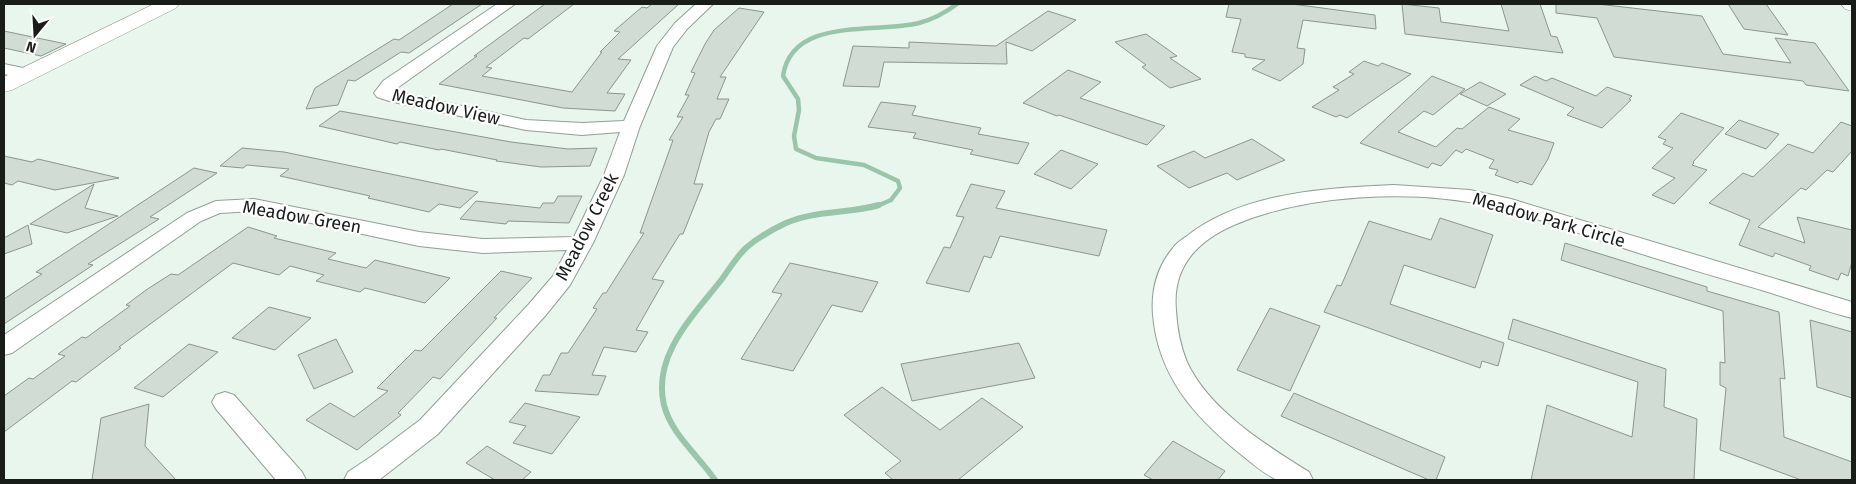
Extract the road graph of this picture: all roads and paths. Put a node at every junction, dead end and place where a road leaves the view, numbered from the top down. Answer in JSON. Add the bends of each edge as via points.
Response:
{"nodes":[{"id":1,"x":169,"y":4,"type":"edge"},
{"id":2,"x":507,"y":4,"type":"edge"},
{"id":3,"x":705,"y":4,"type":"edge"},
{"id":4,"x":4,"y":69,"type":"edge"},
{"id":5,"x":27,"y":74,"type":"junction"},
{"id":6,"x":4,"y":85,"type":"edge"},
{"id":7,"x":631,"y":126,"type":"junction"},
{"id":8,"x":582,"y":244,"type":"junction"},
{"id":9,"x":1852,"y":310,"type":"edge"},
{"id":10,"x":4,"y":347,"type":"edge"},
{"id":11,"x":225,"y":402,"type":"dead end"},
{"id":12,"x":292,"y":480,"type":"edge"},
{"id":13,"x":358,"y":480,"type":"edge"},
{"id":14,"x":1299,"y":480,"type":"edge"}],
"edges":[{"from":1,"to":5,"type":"main road"},
{"from":2,"to":7,"type":"street","name":"Meadow View","via":[[389,84],[383,93],[526,125],[582,129]]},
{"from":3,"to":7,"type":"street","name":"Meadow Creek","via":[[665,46]]},
{"from":4,"to":5,"type":"street"},
{"from":5,"to":6,"type":"main road"},
{"from":7,"to":8,"type":"street","name":"Meadow Creek","via":[[614,175]]},
{"from":8,"to":10,"type":"street","name":"Meadow Green","via":[[484,246],[419,240],[254,205],[216,207],[163,237]]},
{"from":8,"to":13,"type":"street","name":"Meadow Creek","via":[[562,280],[537,310],[429,427]]},
{"from":9,"to":14,"type":"street","name":"Meadow Park Circle","via":[[1471,196],[1435,191],[1378,190],[1248,210],[1204,231],[1174,261],[1165,283],[1167,341],[1177,365],[1199,400],[1221,423],[1264,458]]},
{"from":11,"to":12,"type":"street"}]}
